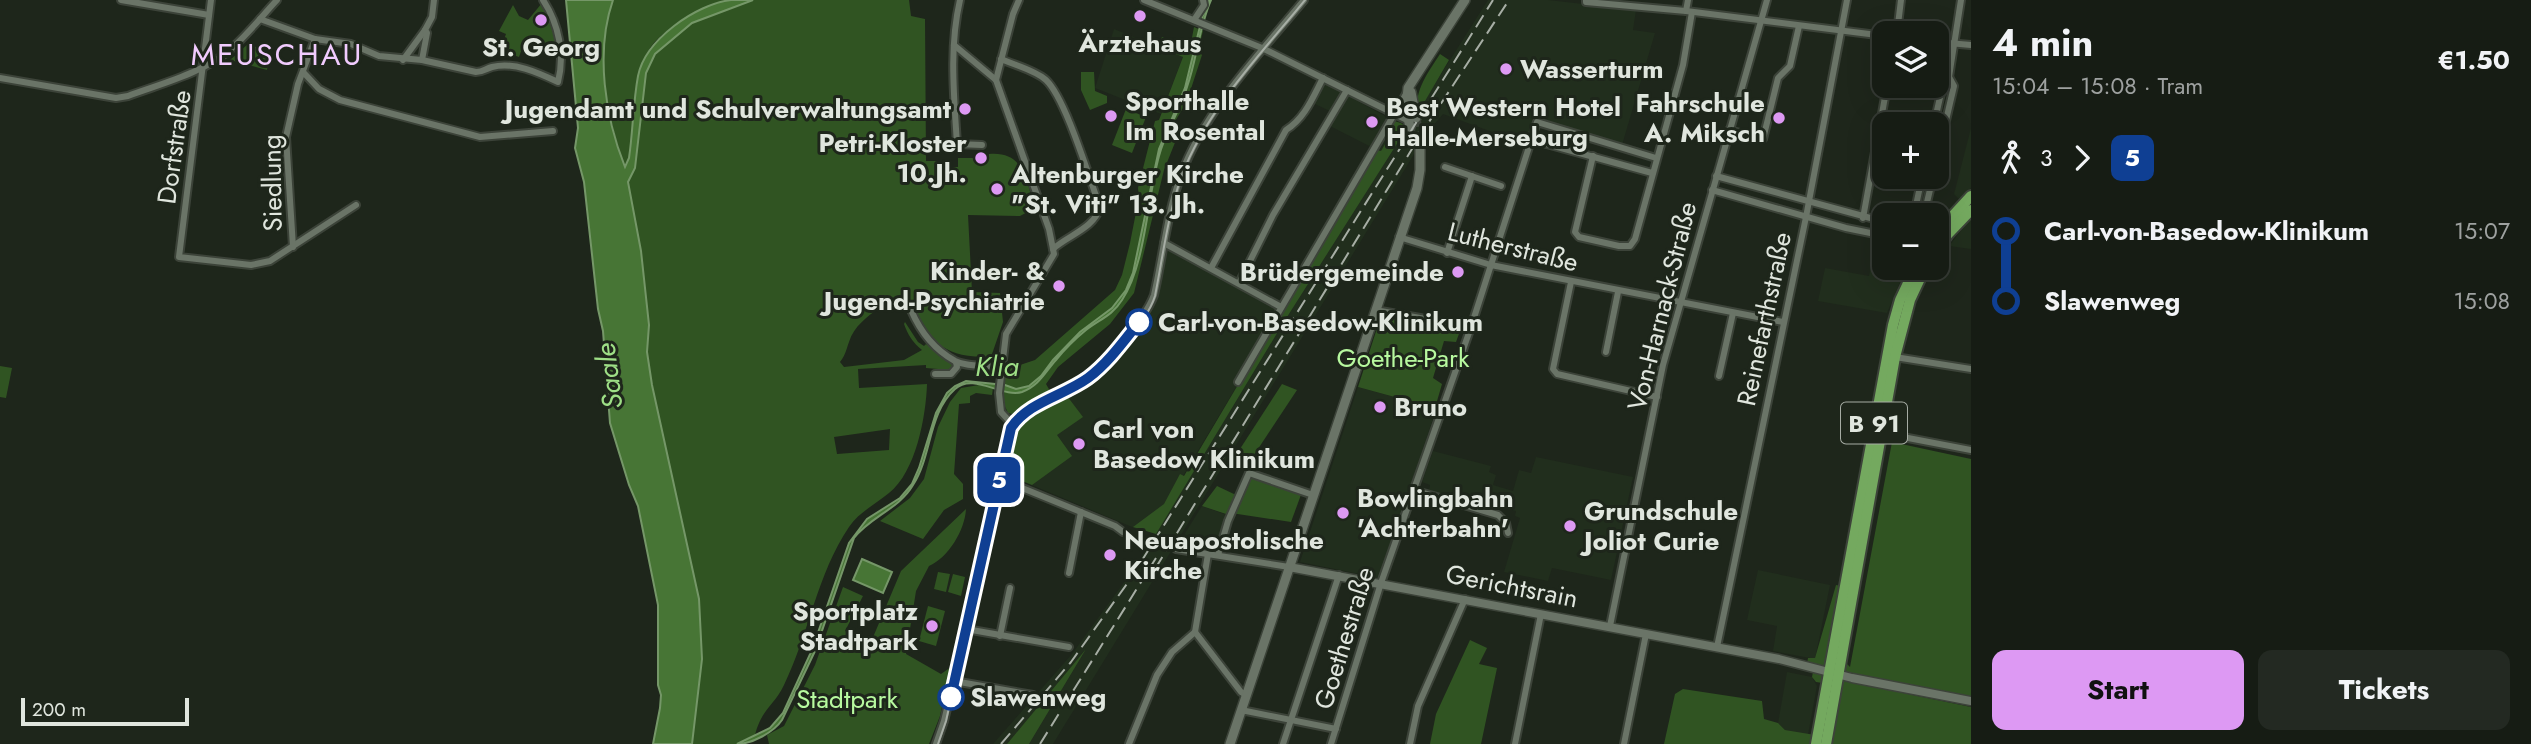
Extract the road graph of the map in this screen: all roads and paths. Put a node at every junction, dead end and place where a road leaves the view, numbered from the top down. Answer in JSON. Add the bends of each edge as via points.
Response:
{"nodes":[{"id":1,"x":121,"y":0,"type":"edge"},
{"id":2,"x":211,"y":0,"type":"edge"},
{"id":3,"x":277,"y":0,"type":"edge"},
{"id":4,"x":434,"y":0,"type":"edge"},
{"id":5,"x":543,"y":0,"type":"edge"},
{"id":6,"x":960,"y":0,"type":"edge"},
{"id":7,"x":1019,"y":0,"type":"edge"},
{"id":8,"x":1144,"y":0,"type":"edge"},
{"id":9,"x":1203,"y":0,"type":"edge"},
{"id":10,"x":1304,"y":0,"type":"edge"},
{"id":11,"x":1465,"y":0,"type":"edge"},
{"id":12,"x":1688,"y":0,"type":"edge"},
{"id":13,"x":1767,"y":0,"type":"edge"},
{"id":14,"x":1847,"y":0,"type":"edge"},
{"id":15,"x":1901,"y":0,"type":"edge"},
{"id":16,"x":1961,"y":0,"type":"edge"},
{"id":17,"x":1586,"y":1,"type":"edge"},
{"id":18,"x":1636,"y":4,"type":"edge"},
{"id":19,"x":1689,"y":11,"type":"junction"},
{"id":20,"x":209,"y":15,"type":"junction"},
{"id":21,"x":260,"y":19,"type":"junction"},
{"id":22,"x":1195,"y":21,"type":"junction"},
{"id":23,"x":1759,"y":21,"type":"junction"},
{"id":24,"x":1898,"y":21,"type":"edge"},
{"id":25,"x":1799,"y":26,"type":"junction"},
{"id":26,"x":425,"y":30,"type":"junction"},
{"id":27,"x":1843,"y":31,"type":"junction"},
{"id":28,"x":1872,"y":34,"type":"edge"},
{"id":29,"x":315,"y":39,"type":"junction"},
{"id":30,"x":1949,"y":42,"type":"edge"},
{"id":31,"x":1956,"y":43,"type":"junction"},
{"id":32,"x":1971,"y":45,"type":"edge"},
{"id":33,"x":954,"y":46,"type":"junction"},
{"id":34,"x":1263,"y":49,"type":"junction"},
{"id":35,"x":403,"y":60,"type":"junction"},
{"id":36,"x":422,"y":60,"type":"junction"},
{"id":37,"x":1001,"y":60,"type":"junction"},
{"id":38,"x":204,"y":67,"type":"junction"},
{"id":39,"x":304,"y":73,"type":"junction"},
{"id":40,"x":1949,"y":77,"type":"joint"},
{"id":41,"x":0,"y":78,"type":"edge"},
{"id":42,"x":1323,"y":78,"type":"junction"},
{"id":43,"x":996,"y":80,"type":"junction"},
{"id":44,"x":1412,"y":83,"type":"junction"},
{"id":45,"x":1348,"y":90,"type":"junction"},
{"id":46,"x":1406,"y":94,"type":"junction"},
{"id":47,"x":1885,"y":98,"type":"edge"},
{"id":48,"x":1948,"y":112,"type":"edge"},
{"id":49,"x":1394,"y":113,"type":"junction"},
{"id":50,"x":1412,"y":122,"type":"junction"},
{"id":51,"x":1729,"y":130,"type":"junction"},
{"id":52,"x":553,"y":131,"type":"dead end"},
{"id":53,"x":1532,"y":140,"type":"junction"},
{"id":54,"x":1417,"y":144,"type":"tunnel mouth"},
{"id":55,"x":982,"y":145,"type":"dead end"},
{"id":56,"x":1594,"y":156,"type":"junction"},
{"id":57,"x":1656,"y":158,"type":"junction"},
{"id":58,"x":1445,"y":167,"type":"dead end"},
{"id":59,"x":1652,"y":173,"type":"junction"},
{"id":60,"x":1472,"y":176,"type":"junction"},
{"id":61,"x":1716,"y":176,"type":"junction"},
{"id":62,"x":1501,"y":186,"type":"dead end"},
{"id":63,"x":1712,"y":190,"type":"junction"},
{"id":64,"x":1971,"y":196,"type":"edge"},
{"id":65,"x":1808,"y":202,"type":"junction"},
{"id":66,"x":356,"y":205,"type":"dead end"},
{"id":67,"x":1971,"y":210,"type":"edge"},
{"id":68,"x":1806,"y":216,"type":"junction"},
{"id":69,"x":1863,"y":218,"type":"junction"},
{"id":70,"x":1872,"y":220,"type":"edge"},
{"id":71,"x":1949,"y":220,"type":"edge"},
{"id":72,"x":1872,"y":233,"type":"edge"},
{"id":73,"x":1949,"y":235,"type":"edge"},
{"id":74,"x":1399,"y":237,"type":"junction"},
{"id":75,"x":1164,"y":243,"type":"junction"},
{"id":76,"x":293,"y":247,"type":"junction"},
{"id":77,"x":1053,"y":248,"type":"junction"},
{"id":78,"x":1447,"y":253,"type":"junction"},
{"id":79,"x":179,"y":257,"type":"joint"},
{"id":80,"x":1491,"y":265,"type":"junction"},
{"id":81,"x":1211,"y":268,"type":"junction"},
{"id":82,"x":1909,"y":280,"type":"edge"},
{"id":83,"x":1919,"y":280,"type":"edge"},
{"id":84,"x":1570,"y":282,"type":"junction"},
{"id":85,"x":1239,"y":283,"type":"junction"},
{"id":86,"x":1618,"y":292,"type":"junction"},
{"id":87,"x":1680,"y":303,"type":"junction"},
{"id":88,"x":1281,"y":307,"type":"junction"},
{"id":89,"x":911,"y":310,"type":"dead end"},
{"id":90,"x":1375,"y":310,"type":"junction"},
{"id":91,"x":1733,"y":313,"type":"junction"},
{"id":92,"x":1783,"y":322,"type":"junction"},
{"id":93,"x":1471,"y":327,"type":"junction"},
{"id":94,"x":1606,"y":352,"type":"dead end"},
{"id":95,"x":1895,"y":357,"type":"junction"},
{"id":96,"x":956,"y":362,"type":"junction"},
{"id":97,"x":1001,"y":367,"type":"junction"},
{"id":98,"x":1971,"y":369,"type":"edge"},
{"id":99,"x":934,"y":374,"type":"dead end"},
{"id":100,"x":1718,"y":376,"type":"dead end"},
{"id":101,"x":1238,"y":382,"type":"dead end"},
{"id":102,"x":1657,"y":397,"type":"junction"},
{"id":103,"x":1013,"y":424,"type":"junction"},
{"id":104,"x":1882,"y":433,"type":"junction"},
{"id":105,"x":1971,"y":450,"type":"edge"},
{"id":106,"x":998,"y":478,"type":"junction"},
{"id":107,"x":1413,"y":490,"type":"junction"},
{"id":108,"x":1313,"y":495,"type":"junction"},
{"id":109,"x":1081,"y":512,"type":"junction"},
{"id":110,"x":1123,"y":532,"type":"dead end"},
{"id":111,"x":1508,"y":533,"type":"dead end"},
{"id":112,"x":1176,"y":549,"type":"dead end"},
{"id":113,"x":1208,"y":554,"type":"junction"},
{"id":114,"x":1218,"y":555,"type":"junction"},
{"id":115,"x":1289,"y":567,"type":"junction"},
{"id":116,"x":1069,"y":573,"type":"dead end"},
{"id":117,"x":1339,"y":575,"type":"junction"},
{"id":118,"x":1381,"y":583,"type":"junction"},
{"id":119,"x":1010,"y":588,"type":"dead end"},
{"id":120,"x":1465,"y":599,"type":"junction"},
{"id":121,"x":1541,"y":614,"type":"junction"},
{"id":122,"x":1610,"y":626,"type":"junction"},
{"id":123,"x":966,"y":629,"type":"junction"},
{"id":124,"x":1195,"y":632,"type":"junction"},
{"id":125,"x":1647,"y":634,"type":"junction"},
{"id":126,"x":1000,"y":636,"type":"junction"},
{"id":127,"x":1069,"y":647,"type":"dead end"},
{"id":128,"x":1717,"y":647,"type":"junction"},
{"id":129,"x":1834,"y":673,"type":"junction"},
{"id":130,"x":954,"y":681,"type":"junction"},
{"id":131,"x":1033,"y":695,"type":"dead end"},
{"id":132,"x":1246,"y":695,"type":"junction"},
{"id":133,"x":1971,"y":701,"type":"edge"},
{"id":134,"x":1241,"y":710,"type":"junction"},
{"id":135,"x":1290,"y":720,"type":"junction"},
{"id":136,"x":1336,"y":730,"type":"junction"},
{"id":137,"x":936,"y":744,"type":"edge"},
{"id":138,"x":1129,"y":744,"type":"edge"},
{"id":139,"x":1230,"y":744,"type":"edge"},
{"id":140,"x":1283,"y":744,"type":"edge"},
{"id":141,"x":1331,"y":744,"type":"edge"},
{"id":142,"x":1410,"y":744,"type":"edge"},
{"id":143,"x":1515,"y":744,"type":"edge"},
{"id":144,"x":1624,"y":744,"type":"edge"},
{"id":145,"x":1816,"y":744,"type":"edge"},
{"id":146,"x":1826,"y":744,"type":"edge"}],
"edges":[{"from":1,"to":20,"type":"street"},
{"from":2,"to":20,"type":"street","name":"Dorfstraße"},
{"from":3,"to":21,"type":"street"},
{"from":4,"to":26,"type":"street"},
{"from":5,"to":36,"type":"street","via":[[559,38],[562,68],[558,82],[530,69],[494,66],[476,72]]},
{"from":6,"to":33,"type":"street"},
{"from":7,"to":37,"type":"street"},
{"from":8,"to":22,"type":"street"},
{"from":9,"to":22,"type":"street"},
{"from":10,"to":34,"type":"street"},
{"from":11,"to":44,"type":"main road"},
{"from":12,"to":19,"type":"street"},
{"from":13,"to":23,"type":"street","name":"Von-Harnack-Straße"},
{"from":14,"to":27,"type":"street","name":"Reinefarthstraße"},
{"from":15,"to":24,"type":"street"},
{"from":16,"to":31,"type":"street"},
{"from":17,"to":18,"type":"street"},
{"from":18,"to":19,"type":"street"},
{"from":19,"to":23,"type":"street"},
{"from":19,"to":57,"type":"street","via":[[1683,65]]},
{"from":20,"to":38,"type":"street","name":"Dorfstraße"},
{"from":21,"to":29,"type":"street"},
{"from":21,"to":38,"type":"street","via":[[232,48]]},
{"from":22,"to":34,"type":"street"},
{"from":23,"to":25,"type":"street"},
{"from":23,"to":51,"type":"street","name":"Von-Harnack-Straße"},
{"from":25,"to":27,"type":"street"},
{"from":25,"to":51,"type":"street","via":[[1790,66],[1778,78],[1763,139]]},
{"from":26,"to":35,"type":"street"},
{"from":26,"to":36,"type":"street"},
{"from":27,"to":28,"type":"street"},
{"from":27,"to":65,"type":"street","name":"Reinefarthstraße"},
{"from":29,"to":35,"type":"street","via":[[343,42],[379,57]]},
{"from":29,"to":39,"type":"street","name":"Siedlung"},
{"from":30,"to":31,"type":"street"},
{"from":31,"to":32,"type":"street"},
{"from":31,"to":40,"type":"street"},
{"from":33,"to":43,"type":"street"},
{"from":33,"to":55,"type":"street","via":[[957,144]]},
{"from":34,"to":42,"type":"street"},
{"from":34,"to":75,"type":"street","via":[[1188,159]]},
{"from":35,"to":36,"type":"street"},
{"from":37,"to":43,"type":"street"},
{"from":37,"to":77,"type":"street","via":[[1049,84],[1065,113],[1100,207],[1086,228]]},
{"from":38,"to":41,"type":"street","via":[[121,98]]},
{"from":38,"to":79,"type":"street","name":"Dorfstraße"},
{"from":39,"to":52,"type":"street","via":[[319,89],[340,100],[468,135]]},
{"from":39,"to":76,"type":"street","name":"Siedlung","via":[[286,137]]},
{"from":40,"to":48,"type":"street","via":[[1954,86]]},
{"from":42,"to":45,"type":"street"},
{"from":42,"to":81,"type":"street","via":[[1306,112],[1286,130]]},
{"from":43,"to":77,"type":"street"},
{"from":44,"to":46,"type":"main road"},
{"from":44,"to":50,"type":"main road"},
{"from":45,"to":49,"type":"street"},
{"from":45,"to":85,"type":"street","via":[[1273,215]]},
{"from":46,"to":49,"type":"street"},
{"from":46,"to":50,"type":"main road"},
{"from":47,"to":69,"type":"street"},
{"from":49,"to":50,"type":"street"},
{"from":49,"to":88,"type":"street"},
{"from":51,"to":61,"type":"street","name":"Von-Harnack-Straße"},
{"from":53,"to":56,"type":"street"},
{"from":53,"to":57,"type":"street","name":"Goethestraße","via":[[1537,122]]},
{"from":53,"to":80,"type":"street","name":"Goethestraße"},
{"from":54,"to":74,"type":"main road","via":[[1419,181]]},
{"from":56,"to":59,"type":"street"},
{"from":56,"to":59,"type":"street","via":[[1574,229],[1577,235],[1625,247],[1633,243]]},
{"from":57,"to":59,"type":"street"},
{"from":58,"to":60,"type":"street"},
{"from":60,"to":62,"type":"street"},
{"from":60,"to":78,"type":"street"},
{"from":61,"to":63,"type":"street","name":"Von-Harnack-Straße"},
{"from":61,"to":65,"type":"street"},
{"from":63,"to":68,"type":"street"},
{"from":63,"to":87,"type":"street","name":"Von-Harnack-Straße"},
{"from":64,"to":71,"type":"main road"},
{"from":65,"to":68,"type":"street","name":"Reinefarthstraße"},
{"from":65,"to":69,"type":"street"},
{"from":66,"to":76,"type":"street","name":"Siedlung"},
{"from":67,"to":73,"type":"main road"},
{"from":68,"to":72,"type":"street"},
{"from":68,"to":92,"type":"street","name":"Reinefarthstraße"},
{"from":69,"to":70,"type":"street"},
{"from":74,"to":78,"type":"street","name":"Lutherstraße"},
{"from":74,"to":90,"type":"main road"},
{"from":75,"to":81,"type":"street"},
{"from":75,"to":103,"type":"street","via":[[1152,301],[1108,358],[1079,382],[1025,411]]},
{"from":76,"to":79,"type":"street","name":"Siedlung","via":[[270,261],[251,265]]},
{"from":77,"to":97,"type":"street","via":[[1054,254],[1006,334]]},
{"from":78,"to":80,"type":"street","name":"Lutherstraße"},
{"from":80,"to":84,"type":"street","name":"Lutherstraße"},
{"from":80,"to":93,"type":"street","name":"Goethestraße"},
{"from":81,"to":85,"type":"street"},
{"from":82,"to":129,"type":"main road","number":"B 91","via":[[1892,325]]},
{"from":83,"to":95,"type":"main road","number":"B 91"},
{"from":84,"to":86,"type":"street","name":"Lutherstraße"},
{"from":84,"to":102,"type":"street","via":[[1553,369],[1557,374]]},
{"from":85,"to":88,"type":"street"},
{"from":86,"to":87,"type":"street","name":"Lutherstraße"},
{"from":86,"to":94,"type":"street"},
{"from":87,"to":91,"type":"street","name":"Lutherstraße"},
{"from":87,"to":102,"type":"street","name":"Von-Harnack-Straße"},
{"from":88,"to":101,"type":"street"},
{"from":89,"to":96,"type":"street","via":[[921,331]]},
{"from":90,"to":93,"type":"street"},
{"from":90,"to":108,"type":"main road"},
{"from":91,"to":92,"type":"street","name":"Lutherstraße"},
{"from":91,"to":100,"type":"street"},
{"from":92,"to":128,"type":"street","name":"Reinefarthstraße"},
{"from":93,"to":107,"type":"street","name":"Goethestraße"},
{"from":95,"to":98,"type":"street"},
{"from":95,"to":104,"type":"main road","number":"B 91"},
{"from":96,"to":97,"type":"street"},
{"from":96,"to":99,"type":"street","via":[[951,374]]},
{"from":97,"to":103,"type":"street","via":[[1001,412]]},
{"from":102,"to":122,"type":"street","name":"Von-Harnack-Straße"},
{"from":103,"to":106,"type":"street"},
{"from":104,"to":105,"type":"street"},
{"from":104,"to":129,"type":"main road","number":"B 91"},
{"from":106,"to":109,"type":"street"},
{"from":106,"to":123,"type":"street"},
{"from":107,"to":111,"type":"street","via":[[1498,515]]},
{"from":107,"to":118,"type":"street","name":"Goethestraße"},
{"from":108,"to":114,"type":"street","via":[[1249,473]]},
{"from":108,"to":115,"type":"main road"},
{"from":109,"to":110,"type":"street"},
{"from":109,"to":116,"type":"street"},
{"from":112,"to":113,"type":"street","name":"Gerichtsrain"},
{"from":113,"to":114,"type":"street","name":"Gerichtsrain"},
{"from":113,"to":124,"type":"street"},
{"from":114,"to":115,"type":"street","name":"Gerichtsrain"},
{"from":115,"to":117,"type":"street","name":"Gerichtsrain"},
{"from":115,"to":132,"type":"main road"},
{"from":117,"to":118,"type":"street","name":"Gerichtsrain"},
{"from":117,"to":135,"type":"street"},
{"from":118,"to":120,"type":"street","name":"Gerichtsrain"},
{"from":118,"to":136,"type":"street","name":"Goethestraße"},
{"from":119,"to":126,"type":"street"},
{"from":120,"to":121,"type":"street","name":"Gerichtsrain"},
{"from":120,"to":142,"type":"street","via":[[1418,706]]},
{"from":121,"to":122,"type":"street","name":"Gerichtsrain"},
{"from":121,"to":143,"type":"street"},
{"from":122,"to":125,"type":"street","name":"Gerichtsrain"},
{"from":123,"to":126,"type":"street"},
{"from":123,"to":130,"type":"street"},
{"from":124,"to":132,"type":"street"},
{"from":124,"to":138,"type":"street","via":[[1172,652],[1157,675]]},
{"from":125,"to":128,"type":"street","name":"Gerichtsrain"},
{"from":125,"to":144,"type":"street"},
{"from":126,"to":127,"type":"street"},
{"from":128,"to":129,"type":"street","name":"Gerichtsrain"},
{"from":129,"to":133,"type":"street","name":"Gerichtsrain"},
{"from":129,"to":145,"type":"main road","number":"B 91"},
{"from":129,"to":146,"type":"main road","number":"B 91"},
{"from":130,"to":131,"type":"street"},
{"from":130,"to":137,"type":"street"},
{"from":132,"to":134,"type":"main road"},
{"from":134,"to":135,"type":"street"},
{"from":134,"to":139,"type":"main road"},
{"from":135,"to":136,"type":"street"},
{"from":135,"to":140,"type":"street"},
{"from":136,"to":141,"type":"street","name":"Goethestraße"}]}
